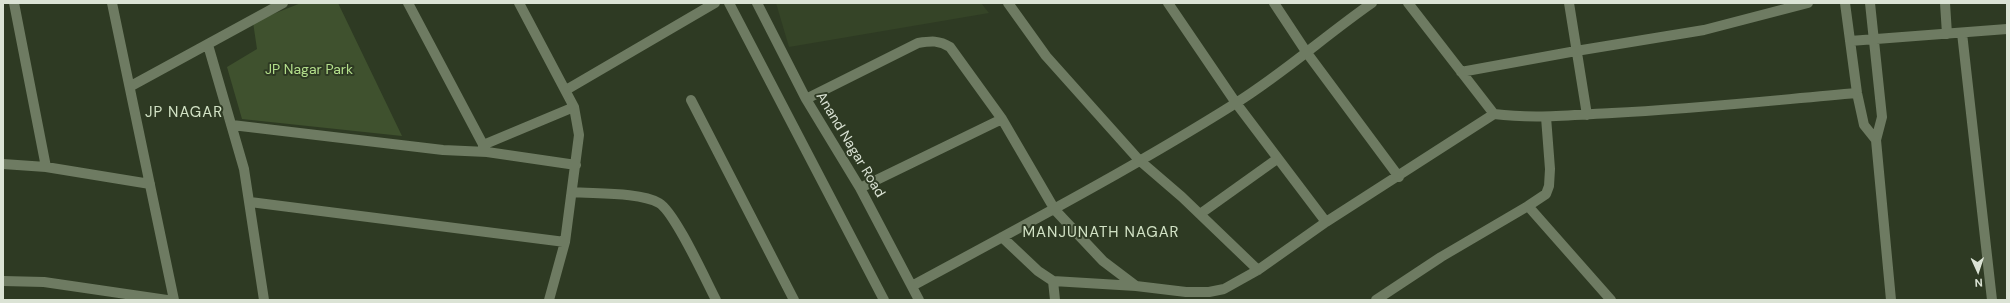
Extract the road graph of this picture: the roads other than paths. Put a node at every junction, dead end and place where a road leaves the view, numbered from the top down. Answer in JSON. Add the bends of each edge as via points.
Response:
{"nodes":[{"id":1,"x":14,"y":3,"type":"edge"},
{"id":2,"x":112,"y":3,"type":"edge"},
{"id":3,"x":283,"y":3,"type":"edge"},
{"id":4,"x":408,"y":3,"type":"edge"},
{"id":5,"x":519,"y":3,"type":"edge"},
{"id":6,"x":715,"y":3,"type":"edge"},
{"id":7,"x":729,"y":3,"type":"edge"},
{"id":8,"x":757,"y":3,"type":"edge"},
{"id":9,"x":1008,"y":3,"type":"edge"},
{"id":10,"x":1168,"y":3,"type":"edge"},
{"id":11,"x":1274,"y":3,"type":"edge"},
{"id":12,"x":1372,"y":3,"type":"edge"},
{"id":13,"x":1408,"y":3,"type":"edge"},
{"id":14,"x":1569,"y":3,"type":"edge"},
{"id":15,"x":1808,"y":3,"type":"edge"},
{"id":16,"x":1846,"y":3,"type":"edge"},
{"id":17,"x":1870,"y":3,"type":"edge"},
{"id":18,"x":1945,"y":3,"type":"edge"},
{"id":19,"x":2007,"y":29,"type":"edge"},
{"id":20,"x":1962,"y":33,"type":"junction"},
{"id":21,"x":1947,"y":34,"type":"junction"},
{"id":22,"x":1874,"y":39,"type":"junction"},
{"id":23,"x":1850,"y":41,"type":"junction"},
{"id":24,"x":208,"y":45,"type":"junction"},
{"id":25,"x":1576,"y":50,"type":"junction"},
{"id":26,"x":1307,"y":53,"type":"junction"},
{"id":27,"x":1461,"y":72,"type":"junction"},
{"id":28,"x":131,"y":86,"type":"junction"},
{"id":29,"x":566,"y":90,"type":"junction"},
{"id":30,"x":1857,"y":93,"type":"junction"},
{"id":31,"x":806,"y":99,"type":"junction"},
{"id":32,"x":691,"y":100,"type":"dead end"},
{"id":33,"x":1236,"y":103,"type":"junction"},
{"id":34,"x":574,"y":107,"type":"junction"},
{"id":35,"x":1494,"y":114,"type":"junction"},
{"id":36,"x":1587,"y":114,"type":"junction"},
{"id":37,"x":1546,"y":117,"type":"junction"},
{"id":38,"x":1002,"y":119,"type":"junction"},
{"id":39,"x":232,"y":125,"type":"junction"},
{"id":40,"x":1876,"y":140,"type":"junction"},
{"id":41,"x":485,"y":149,"type":"junction"},
{"id":42,"x":1277,"y":159,"type":"junction"},
{"id":43,"x":1139,"y":160,"type":"junction"},
{"id":44,"x":3,"y":164,"type":"edge"},
{"id":45,"x":576,"y":165,"type":"junction"},
{"id":46,"x":46,"y":167,"type":"junction"},
{"id":47,"x":1399,"y":177,"type":"junction"},
{"id":48,"x":150,"y":184,"type":"junction"},
{"id":49,"x":860,"y":188,"type":"junction"},
{"id":50,"x":572,"y":192,"type":"junction"},
{"id":51,"x":250,"y":202,"type":"junction"},
{"id":52,"x":1528,"y":206,"type":"junction"},
{"id":53,"x":1054,"y":210,"type":"junction"},
{"id":54,"x":1200,"y":214,"type":"junction"},
{"id":55,"x":1326,"y":222,"type":"junction"},
{"id":56,"x":1002,"y":237,"type":"junction"},
{"id":57,"x":565,"y":242,"type":"junction"},
{"id":58,"x":1258,"y":270,"type":"junction"},
{"id":59,"x":3,"y":281,"type":"edge"},
{"id":60,"x":1053,"y":281,"type":"junction"},
{"id":61,"x":912,"y":286,"type":"junction"},
{"id":62,"x":1136,"y":286,"type":"junction"},
{"id":63,"x":167,"y":300,"type":"edge"},
{"id":64,"x":174,"y":300,"type":"edge"},
{"id":65,"x":264,"y":300,"type":"edge"},
{"id":66,"x":549,"y":300,"type":"edge"},
{"id":67,"x":716,"y":300,"type":"edge"},
{"id":68,"x":794,"y":300,"type":"edge"},
{"id":69,"x":884,"y":300,"type":"edge"},
{"id":70,"x":919,"y":300,"type":"edge"},
{"id":71,"x":1054,"y":300,"type":"edge"},
{"id":72,"x":1376,"y":300,"type":"edge"},
{"id":73,"x":1611,"y":300,"type":"edge"},
{"id":74,"x":1890,"y":300,"type":"edge"},
{"id":75,"x":1992,"y":300,"type":"edge"}],
"edges":[{"from":1,"to":46,"type":"street"},
{"from":2,"to":28,"type":"street"},
{"from":3,"to":24,"type":"street"},
{"from":4,"to":41,"type":"street"},
{"from":5,"to":29,"type":"street"},
{"from":6,"to":29,"type":"street"},
{"from":7,"to":69,"type":"street"},
{"from":8,"to":31,"type":"street","name":"Anand Nagar Road"},
{"from":9,"to":43,"type":"street","via":[[1046,56]]},
{"from":10,"to":33,"type":"street"},
{"from":11,"to":26,"type":"street"},
{"from":12,"to":26,"type":"street"},
{"from":13,"to":27,"type":"street"},
{"from":14,"to":25,"type":"street"},
{"from":15,"to":25,"type":"street","via":[[1704,30]]},
{"from":16,"to":23,"type":"street"},
{"from":17,"to":22,"type":"street"},
{"from":18,"to":21,"type":"street"},
{"from":19,"to":20,"type":"street"},
{"from":20,"to":21,"type":"street"},
{"from":20,"to":75,"type":"street"},
{"from":21,"to":22,"type":"street"},
{"from":22,"to":23,"type":"street"},
{"from":22,"to":40,"type":"street","via":[[1882,117]]},
{"from":23,"to":30,"type":"street"},
{"from":24,"to":28,"type":"street"},
{"from":24,"to":39,"type":"street"},
{"from":25,"to":27,"type":"street"},
{"from":25,"to":36,"type":"street"},
{"from":26,"to":33,"type":"street"},
{"from":26,"to":47,"type":"street"},
{"from":27,"to":35,"type":"street"},
{"from":28,"to":48,"type":"street"},
{"from":29,"to":34,"type":"street"},
{"from":30,"to":36,"type":"street","via":[[1643,112]]},
{"from":30,"to":40,"type":"street","via":[[1864,125]]},
{"from":31,"to":38,"type":"street","via":[[918,43],[941,42],[950,47]]},
{"from":31,"to":49,"type":"street","name":"Anand Nagar Road"},
{"from":32,"to":68,"type":"street"},
{"from":33,"to":42,"type":"street"},
{"from":33,"to":43,"type":"street"},
{"from":34,"to":41,"type":"street"},
{"from":34,"to":45,"type":"street","via":[[579,135]]},
{"from":35,"to":37,"type":"street","via":[[1522,118]]},
{"from":35,"to":47,"type":"street"},
{"from":36,"to":37,"type":"street"},
{"from":37,"to":52,"type":"street","via":[[1549,186],[1546,194]]},
{"from":38,"to":49,"type":"street"},
{"from":38,"to":53,"type":"street"},
{"from":39,"to":41,"type":"street","via":[[443,150]]},
{"from":39,"to":51,"type":"street"},
{"from":40,"to":74,"type":"street"},
{"from":41,"to":45,"type":"street"},
{"from":42,"to":54,"type":"street"},
{"from":42,"to":55,"type":"street"},
{"from":43,"to":53,"type":"street"},
{"from":43,"to":54,"type":"street"},
{"from":44,"to":46,"type":"street"},
{"from":45,"to":50,"type":"street"},
{"from":46,"to":48,"type":"street"},
{"from":47,"to":55,"type":"street"},
{"from":48,"to":64,"type":"street"},
{"from":49,"to":61,"type":"street","name":"Anand Nagar Road"},
{"from":50,"to":57,"type":"street"},
{"from":50,"to":67,"type":"street","via":[[642,197],[660,203],[671,215]]},
{"from":51,"to":57,"type":"street"},
{"from":51,"to":65,"type":"street"},
{"from":52,"to":72,"type":"street","via":[[1441,257]]},
{"from":52,"to":73,"type":"street"},
{"from":53,"to":56,"type":"street"},
{"from":53,"to":62,"type":"street","via":[[1103,261]]},
{"from":54,"to":58,"type":"street"},
{"from":55,"to":58,"type":"street"},
{"from":56,"to":60,"type":"street","via":[[1038,271]]},
{"from":56,"to":61,"type":"street"},
{"from":57,"to":66,"type":"street"},
{"from":58,"to":62,"type":"street","via":[[1224,289],[1209,292]]},
{"from":59,"to":63,"type":"street","via":[[44,282]]},
{"from":60,"to":62,"type":"street"},
{"from":60,"to":71,"type":"street"},
{"from":61,"to":70,"type":"street","name":"Anand Nagar Road"}]}
